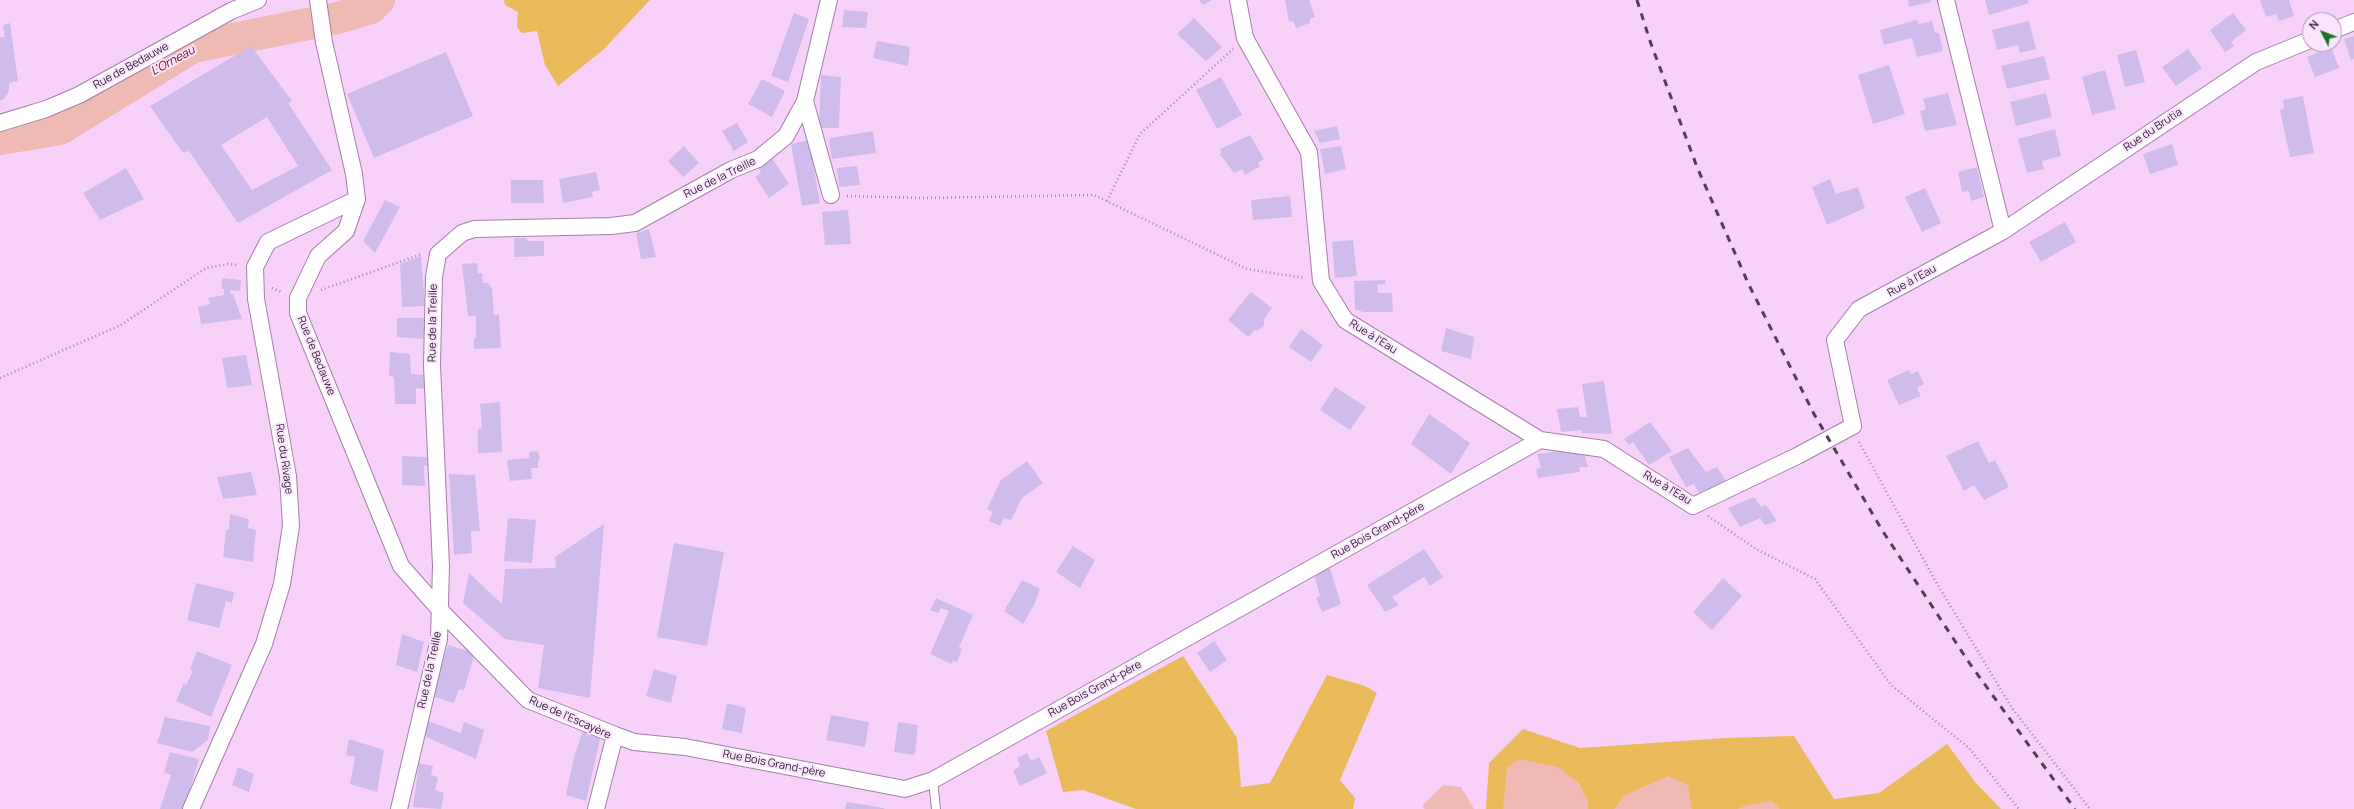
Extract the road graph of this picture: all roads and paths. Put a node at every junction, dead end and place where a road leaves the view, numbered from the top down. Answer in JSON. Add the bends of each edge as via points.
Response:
{"nodes":[{"id":1,"x":258,"y":0,"type":"edge"},
{"id":2,"x":318,"y":0,"type":"edge"},
{"id":3,"x":829,"y":0,"type":"edge"},
{"id":4,"x":1238,"y":0,"type":"edge"},
{"id":5,"x":1946,"y":0,"type":"edge"},
{"id":6,"x":2354,"y":22,"type":"edge"},
{"id":7,"x":2342,"y":27,"type":"edge"},
{"id":8,"x":1245,"y":38,"type":"junction"},
{"id":9,"x":2302,"y":43,"type":"edge"},
{"id":10,"x":805,"y":101,"type":"junction"},
{"id":11,"x":0,"y":123,"type":"edge"},
{"id":12,"x":831,"y":195,"type":"joint"},
{"id":13,"x":357,"y":200,"type":"junction"},
{"id":14,"x":1107,"y":201,"type":"junction"},
{"id":15,"x":2003,"y":231,"type":"junction"},
{"id":16,"x":438,"y":254,"type":"junction"},
{"id":17,"x":255,"y":274,"type":"junction"},
{"id":18,"x":1321,"y":281,"type":"junction"},
{"id":19,"x":298,"y":298,"type":"junction"},
{"id":20,"x":0,"y":378,"type":"edge"},
{"id":21,"x":1853,"y":426,"type":"junction"},
{"id":22,"x":1540,"y":440,"type":"junction"},
{"id":23,"x":1693,"y":506,"type":"junction"},
{"id":24,"x":440,"y":610,"type":"junction"},
{"id":25,"x":615,"y":735,"type":"junction"},
{"id":26,"x":932,"y":780,"type":"junction"},
{"id":27,"x":192,"y":809,"type":"edge"},
{"id":28,"x":399,"y":809,"type":"edge"},
{"id":29,"x":596,"y":809,"type":"edge"},
{"id":30,"x":936,"y":809,"type":"edge"},
{"id":31,"x":2019,"y":809,"type":"edge"},
{"id":32,"x":2090,"y":809,"type":"edge"}],
"edges":[{"from":1,"to":11,"type":"street","name":"Rue de Bedauwe","via":[[231,11],[79,95],[46,109]]},
{"from":2,"to":13,"type":"street","via":[[324,42],[354,174]]},
{"from":3,"to":10,"type":"street"},
{"from":4,"to":8,"type":"street","name":"Rue à l'Eau"},
{"from":5,"to":15,"type":"street"},
{"from":6,"to":7,"type":"street"},
{"from":8,"to":14,"type":"path","via":[[1140,134]]},
{"from":8,"to":18,"type":"street","name":"Rue à l'Eau","via":[[1309,152]]},
{"from":9,"to":15,"type":"street","name":"Rue du Brutia","via":[[2256,62]]},
{"from":10,"to":12,"type":"street"},
{"from":10,"to":16,"type":"street","name":"Rue de la Treille","via":[[786,136],[758,160],[731,170],[635,223],[611,226],[474,228],[462,233]]},
{"from":12,"to":14,"type":"path","via":[[923,198],[1094,195]]},
{"from":13,"to":17,"type":"street","via":[[268,242]]},
{"from":13,"to":19,"type":"street","via":[[346,231],[318,256]]},
{"from":14,"to":18,"type":"path","via":[[1247,269]]},
{"from":15,"to":21,"type":"street","name":"Rue à l'Eau","via":[[1859,310],[1835,340]]},
{"from":16,"to":19,"type":"path","via":[[430,252],[419,255]]},
{"from":16,"to":24,"type":"street","name":"Rue de la Treille","via":[[434,277],[432,365],[441,566]]},
{"from":17,"to":19,"type":"path"},
{"from":17,"to":20,"type":"path","via":[[228,264],[206,268],[121,325]]},
{"from":17,"to":27,"type":"street","name":"Rue du Rivage","via":[[256,300],[288,476],[291,526],[282,584],[264,644]]},
{"from":18,"to":22,"type":"street","name":"Rue à l'Eau","via":[[1344,320]]},
{"from":19,"to":24,"type":"street","name":"Rue de Bedauwe","via":[[298,313],[401,566]]},
{"from":21,"to":23,"type":"street","name":"Rue à l'Eau","via":[[1798,456]]},
{"from":21,"to":32,"type":"path","via":[[1861,448],[1936,582],[2012,708]]},
{"from":22,"to":23,"type":"street","name":"Rue à l'Eau","via":[[1604,449]]},
{"from":22,"to":26,"type":"street","name":"Rue Bois Grand-père"},
{"from":23,"to":31,"type":"path","via":[[1756,549],[1815,579],[1891,685],[1969,748]]},
{"from":24,"to":25,"type":"street","name":"Rue de l'Escayère","via":[[528,700]]},
{"from":24,"to":28,"type":"street","name":"Rue de la Treille","via":[[439,639]]},
{"from":25,"to":26,"type":"street","name":"Rue Bois Grand-père","via":[[634,742],[685,747],[905,789]]},
{"from":25,"to":29,"type":"street","name":"Rue de l'Escayère"},
{"from":26,"to":30,"type":"lane"}]}
